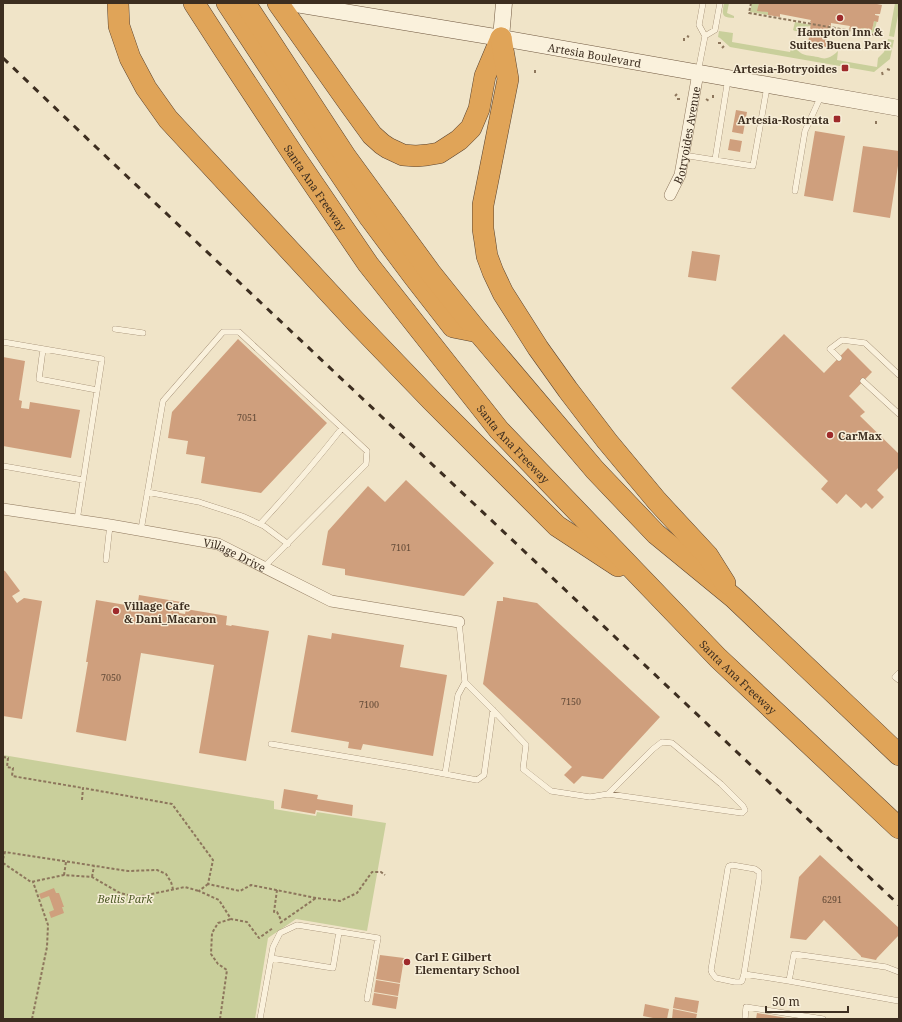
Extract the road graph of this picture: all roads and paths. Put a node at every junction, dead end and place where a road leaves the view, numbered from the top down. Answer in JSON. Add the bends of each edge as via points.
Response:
{"nodes":[{"id":1,"x":118,"y":3,"type":"edge"},
{"id":2,"x":194,"y":3,"type":"edge"},
{"id":3,"x":227,"y":3,"type":"edge"},
{"id":4,"x":245,"y":3,"type":"edge"},
{"id":5,"x":278,"y":3,"type":"edge"},
{"id":6,"x":290,"y":3,"type":"edge"},
{"id":7,"x":504,"y":3,"type":"edge"},
{"id":8,"x":703,"y":3,"type":"edge"},
{"id":9,"x":720,"y":3,"type":"edge"},
{"id":10,"x":751,"y":3,"type":"edge"},
{"id":11,"x":875,"y":35,"type":"dead end"},
{"id":12,"x":706,"y":36,"type":"junction"},
{"id":13,"x":501,"y":38,"type":"junction"},
{"id":14,"x":718,"y":43,"type":"dead end"},
{"id":15,"x":264,"y":45,"type":"junction"},
{"id":16,"x":722,"y":48,"type":"dead end"},
{"id":17,"x":535,"y":70,"type":"dead end"},
{"id":18,"x":698,"y":73,"type":"junction"},
{"id":19,"x":535,"y":74,"type":"dead end"},
{"id":20,"x":729,"y":78,"type":"junction"},
{"id":21,"x":767,"y":85,"type":"junction"},
{"id":22,"x":822,"y":94,"type":"junction"},
{"id":23,"x":899,"y":108,"type":"edge"},
{"id":24,"x":683,"y":155,"type":"junction"},
{"id":25,"x":715,"y":160,"type":"junction"},
{"id":26,"x":795,"y":191,"type":"dead end"},
{"id":27,"x":670,"y":195,"type":"dead end"},
{"id":28,"x":115,"y":329,"type":"dead end"},
{"id":29,"x":143,"y":333,"type":"dead end"},
{"id":30,"x":3,"y":342,"type":"edge"},
{"id":31,"x":43,"y":349,"type":"junction"},
{"id":32,"x":839,"y":358,"type":"dead end"},
{"id":33,"x":899,"y":375,"type":"edge"},
{"id":34,"x":863,"y":381,"type":"dead end"},
{"id":35,"x":97,"y":390,"type":"junction"},
{"id":36,"x":899,"y":414,"type":"edge"},
{"id":37,"x":342,"y":428,"type":"junction"},
{"id":38,"x":3,"y":466,"type":"edge"},
{"id":39,"x":83,"y":480,"type":"junction"},
{"id":40,"x":147,"y":492,"type":"junction"},
{"id":41,"x":3,"y":509,"type":"edge"},
{"id":42,"x":77,"y":520,"type":"junction"},
{"id":43,"x":260,"y":524,"type":"junction"},
{"id":44,"x":110,"y":525,"type":"junction"},
{"id":45,"x":141,"y":530,"type":"junction"},
{"id":46,"x":288,"y":544,"type":"junction"},
{"id":47,"x":106,"y":560,"type":"dead end"},
{"id":48,"x":264,"y":567,"type":"junction"},
{"id":49,"x":648,"y":586,"type":"junction"},
{"id":50,"x":734,"y":598,"type":"junction"},
{"id":51,"x":459,"y":622,"type":"joint"},
{"id":52,"x":899,"y":673,"type":"edge"},
{"id":53,"x":899,"y":680,"type":"edge"},
{"id":54,"x":465,"y":682,"type":"junction"},
{"id":55,"x":493,"y":710,"type":"junction"},
{"id":56,"x":271,"y":744,"type":"dead end"},
{"id":57,"x":899,"y":755,"type":"edge"},
{"id":58,"x":3,"y":757,"type":"edge"},
{"id":59,"x":445,"y":774,"type":"junction"},
{"id":60,"x":83,"y":788,"type":"junction"},
{"id":61,"x":608,"y":794,"type":"junction"},
{"id":62,"x":82,"y":800,"type":"dead end"},
{"id":63,"x":899,"y":828,"type":"edge"},
{"id":64,"x":3,"y":859,"type":"edge"},
{"id":65,"x":66,"y":862,"type":"junction"},
{"id":66,"x":3,"y":863,"type":"edge"},
{"id":67,"x":94,"y":866,"type":"junction"},
{"id":68,"x":64,"y":875,"type":"junction"},
{"id":69,"x":385,"y":875,"type":"dead end"},
{"id":70,"x":92,"y":877,"type":"junction"},
{"id":71,"x":33,"y":882,"type":"junction"},
{"id":72,"x":208,"y":884,"type":"junction"},
{"id":73,"x":173,"y":889,"type":"junction"},
{"id":74,"x":277,"y":890,"type":"junction"},
{"id":75,"x":199,"y":891,"type":"junction"},
{"id":76,"x":316,"y":898,"type":"junction"},
{"id":77,"x":231,"y":919,"type":"junction"},
{"id":78,"x":282,"y":922,"type":"junction"},
{"id":79,"x":339,"y":932,"type":"junction"},
{"id":80,"x":271,"y":958,"type":"junction"},
{"id":81,"x":899,"y":972,"type":"edge"},
{"id":82,"x":744,"y":974,"type":"junction"},
{"id":83,"x":789,"y":981,"type":"junction"},
{"id":84,"x":367,"y":999,"type":"dead end"},
{"id":85,"x":899,"y":1001,"type":"edge"},
{"id":86,"x":32,"y":1019,"type":"edge"},
{"id":87,"x":220,"y":1019,"type":"edge"},
{"id":88,"x":260,"y":1019,"type":"edge"},
{"id":89,"x":744,"y":1019,"type":"edge"},
{"id":90,"x":823,"y":1019,"type":"edge"}],
"edges":[{"from":1,"to":49,"type":"highway","via":[[119,26],[130,58],[146,88],[168,119],[363,329],[557,526]]},
{"from":2,"to":49,"type":"highway","name":"Santa Ana Freeway","via":[[373,270],[499,430]]},
{"from":3,"to":15,"type":"highway"},
{"from":4,"to":15,"type":"highway"},
{"from":5,"to":13,"type":"highway","via":[[372,135],[388,148],[403,155],[439,153],[459,140],[471,128],[479,108],[485,76]]},
{"from":6,"to":13,"type":"main road","name":"Artesia Boulevard"},
{"from":7,"to":13,"type":"main road"},
{"from":8,"to":12,"type":"lane","via":[[699,25]]},
{"from":9,"to":12,"type":"lane","via":[[715,30]]},
{"from":10,"to":11,"type":"path","via":[[749,13]]},
{"from":12,"to":18,"type":"lane"},
{"from":13,"to":18,"type":"main road","name":"Artesia Boulevard"},
{"from":13,"to":50,"type":"highway","via":[[508,79],[483,205],[487,256],[493,272],[503,293],[568,390],[657,501],[708,556]]},
{"from":14,"to":16,"type":"path","via":[[724,44]]},
{"from":15,"to":50,"type":"highway","via":[[430,272],[595,470],[656,534]]},
{"from":17,"to":19,"type":"path"},
{"from":18,"to":20,"type":"main road","name":"Artesia Boulevard"},
{"from":18,"to":24,"type":"street","name":"Botryoides Avenue"},
{"from":20,"to":21,"type":"main road","name":"Artesia Boulevard"},
{"from":20,"to":25,"type":"lane"},
{"from":21,"to":22,"type":"main road","name":"Artesia Boulevard"},
{"from":21,"to":25,"type":"lane","via":[[753,166]]},
{"from":22,"to":23,"type":"main road","name":"Artesia Boulevard"},
{"from":22,"to":26,"type":"lane","via":[[805,131]]},
{"from":24,"to":25,"type":"lane"},
{"from":24,"to":27,"type":"street","name":"Botryoides Avenue","via":[[680,175]]},
{"from":28,"to":29,"type":"lane"},
{"from":30,"to":31,"type":"lane"},
{"from":31,"to":35,"type":"lane","via":[[39,379]]},
{"from":31,"to":35,"type":"lane","via":[[102,359]]},
{"from":32,"to":33,"type":"lane","via":[[830,349],[842,340],[865,344]]},
{"from":34,"to":36,"type":"lane"},
{"from":35,"to":39,"type":"lane"},
{"from":37,"to":40,"type":"lane","via":[[239,332],[224,332],[162,401]]},
{"from":37,"to":43,"type":"lane","via":[[284,499]]},
{"from":37,"to":46,"type":"lane","via":[[366,450],[366,464]]},
{"from":38,"to":39,"type":"lane"},
{"from":39,"to":42,"type":"lane"},
{"from":40,"to":43,"type":"lane","via":[[199,502]]},
{"from":40,"to":45,"type":"lane"},
{"from":41,"to":42,"type":"street","name":"Village Drive"},
{"from":42,"to":44,"type":"street","name":"Village Drive"},
{"from":43,"to":46,"type":"lane"},
{"from":44,"to":45,"type":"street","name":"Village Drive"},
{"from":44,"to":47,"type":"lane"},
{"from":45,"to":48,"type":"street","name":"Village Drive","via":[[218,544]]},
{"from":46,"to":48,"type":"lane"},
{"from":48,"to":51,"type":"street","name":"Village Drive","via":[[331,601]]},
{"from":49,"to":63,"type":"highway","name":"Santa Ana Freeway","via":[[718,658]]},
{"from":50,"to":57,"type":"highway"},
{"from":51,"to":54,"type":"lane"},
{"from":52,"to":53,"type":"lane","via":[[895,677]]},
{"from":54,"to":55,"type":"lane"},
{"from":54,"to":59,"type":"lane","via":[[458,695]]},
{"from":55,"to":59,"type":"lane","via":[[484,775],[476,780]]},
{"from":55,"to":61,"type":"lane","via":[[526,745],[523,769],[551,791],[590,797]]},
{"from":56,"to":59,"type":"lane"},
{"from":58,"to":60,"type":"path","via":[[8,758],[7,767],[13,768],[12,776]]},
{"from":60,"to":62,"type":"path"},
{"from":60,"to":72,"type":"path","via":[[172,804],[214,860]]},
{"from":61,"to":61,"type":"lane","via":[[742,813],[745,810],[721,784],[672,743],[662,742],[653,749]]},
{"from":64,"to":65,"type":"path","via":[[5,852]]},
{"from":65,"to":67,"type":"path"},
{"from":65,"to":68,"type":"path"},
{"from":66,"to":71,"type":"path"},
{"from":67,"to":70,"type":"path"},
{"from":67,"to":73,"type":"path","via":[[128,871],[157,870],[166,874]]},
{"from":68,"to":70,"type":"path"},
{"from":68,"to":71,"type":"path"},
{"from":69,"to":76,"type":"path","via":[[381,872],[372,872],[358,892],[340,901]]},
{"from":70,"to":73,"type":"path","via":[[120,893],[137,897]]},
{"from":71,"to":86,"type":"path","via":[[48,926],[47,947]]},
{"from":72,"to":74,"type":"path","via":[[240,891],[251,885]]},
{"from":72,"to":75,"type":"path"},
{"from":73,"to":75,"type":"path","via":[[185,887]]},
{"from":74,"to":76,"type":"path"},
{"from":74,"to":78,"type":"path","via":[[274,912],[277,912]]},
{"from":75,"to":77,"type":"path","via":[[219,900]]},
{"from":76,"to":78,"type":"path"},
{"from":77,"to":78,"type":"path","via":[[247,922],[259,938]]},
{"from":77,"to":87,"type":"path","via":[[218,923],[212,933],[211,954],[218,964],[227,970]]},
{"from":79,"to":80,"type":"lane","via":[[297,925],[280,933]]},
{"from":79,"to":80,"type":"lane","via":[[333,968]]},
{"from":79,"to":84,"type":"lane","via":[[378,938]]},
{"from":80,"to":88,"type":"lane"},
{"from":81,"to":83,"type":"lane","via":[[794,954]]},
{"from":82,"to":82,"type":"lane","via":[[759,872],[732,865],[728,868],[711,970],[716,978],[735,982],[742,981]]},
{"from":82,"to":83,"type":"lane"},
{"from":83,"to":85,"type":"lane"},
{"from":89,"to":90,"type":"lane","via":[[746,1007]]}]}
